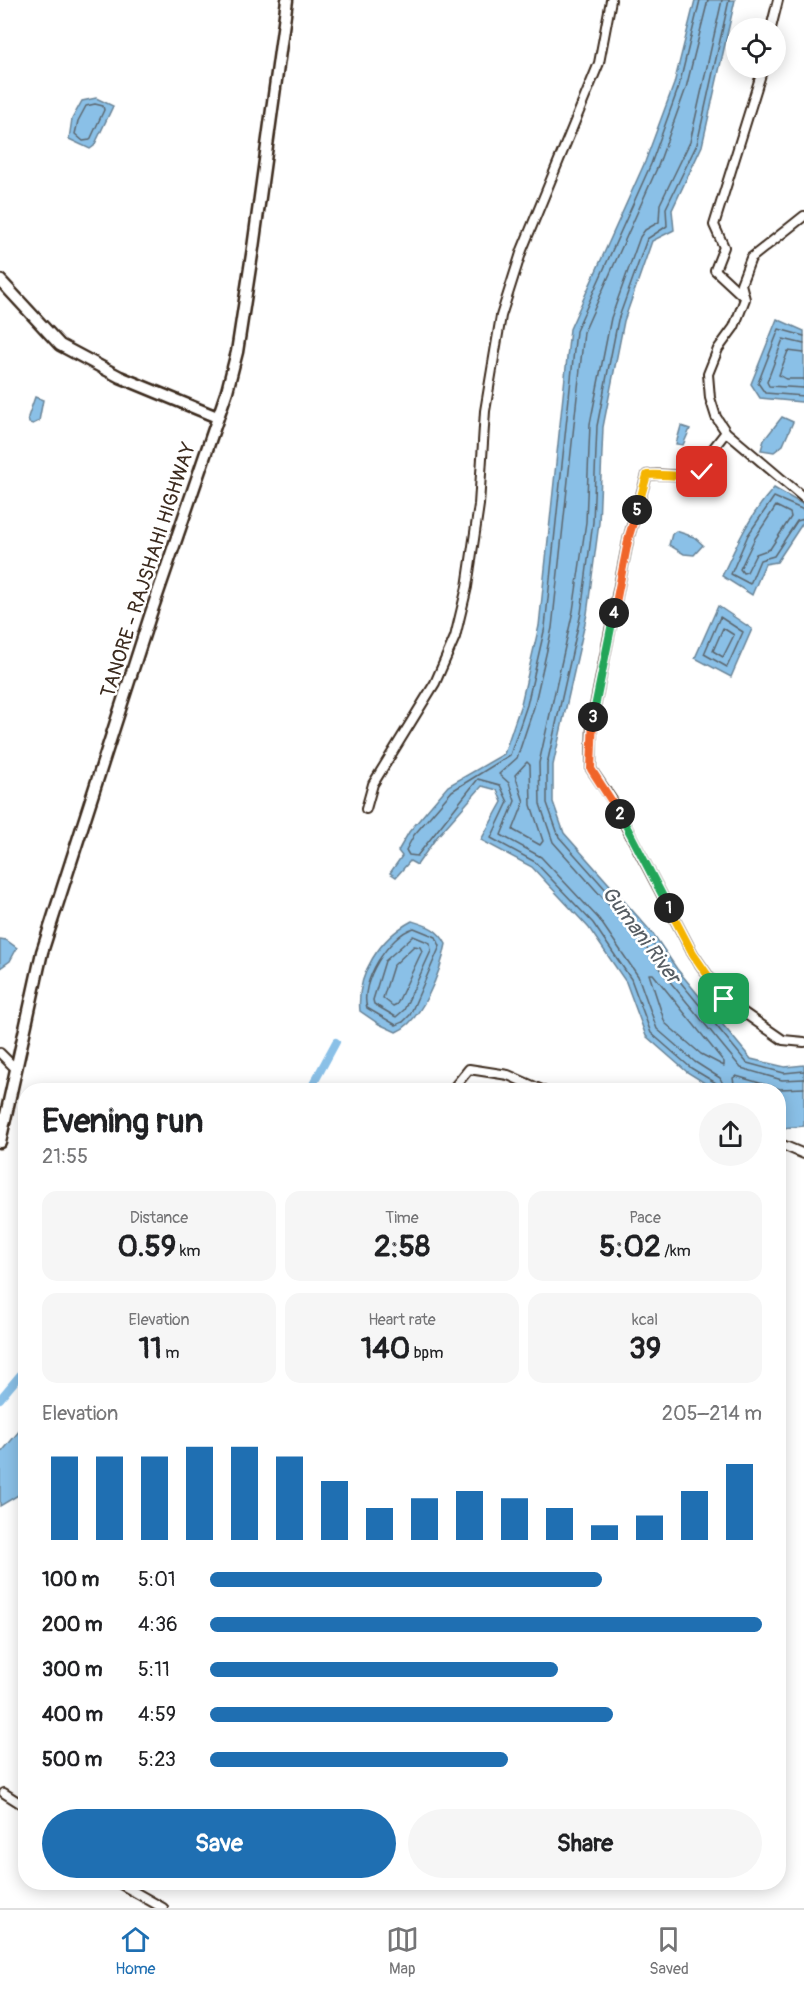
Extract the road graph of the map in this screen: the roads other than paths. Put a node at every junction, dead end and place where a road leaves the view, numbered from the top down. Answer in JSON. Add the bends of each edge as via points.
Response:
{"nodes":[{"id":1,"x":286,"y":0,"type":"edge"},
{"id":2,"x":611,"y":0,"type":"edge"},
{"id":3,"x":778,"y":0,"type":"edge"},
{"id":4,"x":774,"y":18,"type":"edge"},
{"id":5,"x":760,"y":78,"type":"edge"},
{"id":6,"x":804,"y":216,"type":"edge"},
{"id":7,"x":0,"y":280,"type":"edge"},
{"id":8,"x":745,"y":298,"type":"junction"},
{"id":9,"x":217,"y":417,"type":"junction"},
{"id":10,"x":726,"y":432,"type":"junction"},
{"id":11,"x":804,"y":498,"type":"edge"},
{"id":12,"x":366,"y":809,"type":"dead end"},
{"id":13,"x":804,"y":1042,"type":"edge"},
{"id":14,"x":0,"y":1053,"type":"edge"},
{"id":15,"x":17,"y":1070,"type":"junction"},
{"id":16,"x":457,"y":1083,"type":"edge"},
{"id":17,"x":526,"y":1083,"type":"edge"},
{"id":18,"x":0,"y":1142,"type":"edge"},
{"id":19,"x":786,"y":1146,"type":"edge"},
{"id":20,"x":804,"y":1154,"type":"edge"},
{"id":21,"x":4,"y":1793,"type":"dead end"},
{"id":22,"x":18,"y":1802,"type":"edge"},
{"id":23,"x":131,"y":1890,"type":"edge"},
{"id":24,"x":163,"y":1908,"type":"edge"}],
"edges":[{"from":1,"to":9,"type":"main road","name":"TANORE - RAJSHAHI HIGHWAY","via":[[237,352]]},
{"from":2,"to":12,"type":"street","via":[[599,63],[522,250],[501,316],[485,411],[479,505],[467,586],[454,637],[435,683],[373,784]]},
{"from":3,"to":4,"type":"street"},
{"from":5,"to":8,"type":"street","via":[[714,225],[724,248],[715,270]]},
{"from":6,"to":8,"type":"street","via":[[751,258],[741,284]]},
{"from":7,"to":9,"type":"main road","via":[[60,345],[120,377]]},
{"from":8,"to":10,"type":"street","via":[[708,374],[710,398]]},
{"from":9,"to":15,"type":"main road","name":"TANORE - RAJSHAHI HIGHWAY","via":[[45,942]]},
{"from":10,"to":11,"type":"street"},
{"from":10,"to":13,"type":"street","via":[[712,450],[717,455],[712,465],[702,472],[689,477],[647,475],[629,536],[603,663],[592,721],[591,769],[612,800],[693,954],[724,999],[783,1040]]},
{"from":14,"to":15,"type":"street"},
{"from":15,"to":18,"type":"main road","name":"TANORE - RAJSHAHI HIGHWAY"},
{"from":16,"to":17,"type":"street","via":[[468,1069],[508,1075]]},
{"from":19,"to":20,"type":"street"},
{"from":21,"to":22,"type":"street"},
{"from":23,"to":24,"type":"street"}]}
